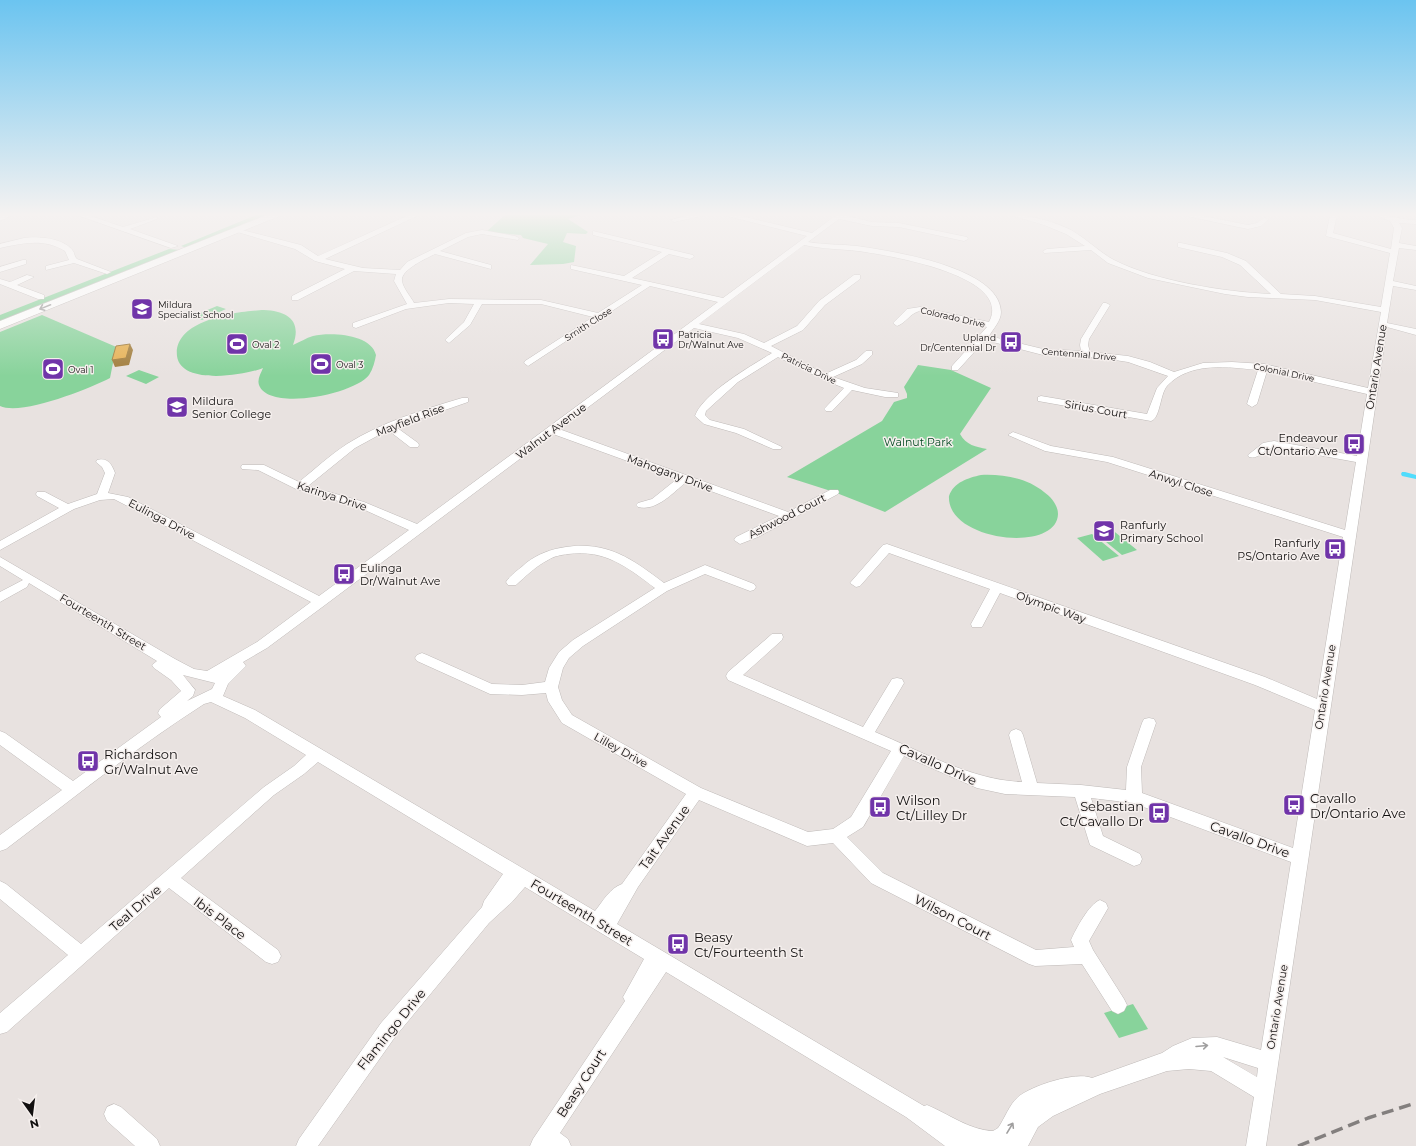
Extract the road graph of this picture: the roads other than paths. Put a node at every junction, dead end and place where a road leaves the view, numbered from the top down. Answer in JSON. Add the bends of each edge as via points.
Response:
{"nodes":[{"id":1,"x":96,"y":268,"type":"edge"},
{"id":2,"x":116,"y":268,"type":"edge"},
{"id":3,"x":142,"y":268,"type":"edge"},
{"id":4,"x":351,"y":268,"type":"edge"},
{"id":5,"x":358,"y":268,"type":"edge"},
{"id":6,"x":406,"y":268,"type":"edge"},
{"id":7,"x":580,"y":268,"type":"edge"},
{"id":8,"x":642,"y":268,"type":"edge"},
{"id":9,"x":769,"y":268,"type":"edge"},
{"id":10,"x":946,"y":268,"type":"edge"},
{"id":11,"x":1126,"y":268,"type":"edge"},
{"id":12,"x":1249,"y":268,"type":"edge"},
{"id":13,"x":1391,"y":268,"type":"edge"},
{"id":14,"x":107,"y":272,"type":"junction"},
{"id":15,"x":402,"y":272,"type":"junction"},
{"id":16,"x":30,"y":277,"type":"dead end"},
{"id":17,"x":857,"y":277,"type":"dead end"},
{"id":18,"x":626,"y":279,"type":"junction"},
{"id":19,"x":0,"y":281,"type":"edge"},
{"id":20,"x":1389,"y":282,"type":"junction"},
{"id":21,"x":648,"y":284,"type":"junction"},
{"id":22,"x":10,"y":285,"type":"junction"},
{"id":23,"x":1416,"y":287,"type":"edge"},
{"id":24,"x":1278,"y":296,"type":"junction"},
{"id":25,"x":41,"y":297,"type":"junction"},
{"id":26,"x":295,"y":298,"type":"dead end"},
{"id":27,"x":480,"y":301,"type":"junction"},
{"id":28,"x":724,"y":302,"type":"junction"},
{"id":29,"x":411,"y":305,"type":"junction"},
{"id":30,"x":1106,"y":305,"type":"dead end"},
{"id":31,"x":1385,"y":310,"type":"junction"},
{"id":32,"x":0,"y":313,"type":"edge"},
{"id":33,"x":600,"y":316,"type":"junction"},
{"id":34,"x":695,"y":323,"type":"junction"},
{"id":35,"x":356,"y":324,"type":"dead end"},
{"id":36,"x":897,"y":324,"type":"dead end"},
{"id":37,"x":0,"y":325,"type":"edge"},
{"id":38,"x":1383,"y":325,"type":"junction"},
{"id":39,"x":991,"y":326,"type":"junction"},
{"id":40,"x":1416,"y":332,"type":"edge"},
{"id":41,"x":982,"y":338,"type":"junction"},
{"id":42,"x":450,"y":340,"type":"dead end"},
{"id":43,"x":764,"y":346,"type":"junction"},
{"id":44,"x":778,"y":353,"type":"junction"},
{"id":45,"x":869,"y":353,"type":"dead end"},
{"id":46,"x":1087,"y":355,"type":"junction"},
{"id":47,"x":528,"y":363,"type":"dead end"},
{"id":48,"x":1264,"y":366,"type":"junction"},
{"id":49,"x":955,"y":368,"type":"dead end"},
{"id":50,"x":1174,"y":375,"type":"junction"},
{"id":51,"x":825,"y":377,"type":"junction"},
{"id":52,"x":851,"y":386,"type":"junction"},
{"id":53,"x":1372,"y":392,"type":"junction"},
{"id":54,"x":895,"y":395,"type":"dead end"},
{"id":55,"x":1041,"y":399,"type":"dead end"},
{"id":56,"x":464,"y":400,"type":"dead end"},
{"id":57,"x":1252,"y":404,"type":"dead end"},
{"id":58,"x":829,"y":409,"type":"dead end"},
{"id":59,"x":389,"y":426,"type":"junction"},
{"id":60,"x":552,"y":430,"type":"junction"},
{"id":61,"x":1013,"y":435,"type":"dead end"},
{"id":62,"x":414,"y":445,"type":"dead end"},
{"id":63,"x":777,"y":447,"type":"dead end"},
{"id":64,"x":1253,"y":455,"type":"dead end"},
{"id":65,"x":1361,"y":460,"type":"junction"},
{"id":66,"x":101,"y":462,"type":"dead end"},
{"id":67,"x":246,"y":467,"type":"dead end"},
{"id":68,"x":685,"y":478,"type":"junction"},
{"id":69,"x":300,"y":487,"type":"junction"},
{"id":70,"x":834,"y":492,"type":"dead end"},
{"id":71,"x":41,"y":494,"type":"dead end"},
{"id":72,"x":101,"y":497,"type":"junction"},
{"id":73,"x":642,"y":505,"type":"dead end"},
{"id":74,"x":68,"y":508,"type":"junction"},
{"id":75,"x":789,"y":516,"type":"junction"},
{"id":76,"x":418,"y":529,"type":"junction"},
{"id":77,"x":1349,"y":535,"type":"junction"},
{"id":78,"x":740,"y":540,"type":"dead end"},
{"id":79,"x":0,"y":546,"type":"edge"},
{"id":80,"x":0,"y":561,"type":"edge"},
{"id":81,"x":0,"y":570,"type":"edge"},
{"id":82,"x":512,"y":582,"type":"dead end"},
{"id":83,"x":856,"y":583,"type":"dead end"},
{"id":84,"x":23,"y":584,"type":"junction"},
{"id":85,"x":750,"y":587,"type":"dead end"},
{"id":86,"x":997,"y":587,"type":"junction"},
{"id":87,"x":663,"y":588,"type":"junction"},
{"id":88,"x":0,"y":598,"type":"edge"},
{"id":89,"x":321,"y":602,"type":"junction"},
{"id":90,"x":977,"y":624,"type":"dead end"},
{"id":91,"x":777,"y":637,"type":"dead end"},
{"id":92,"x":422,"y":658,"type":"dead end"},
{"id":93,"x":896,"y":683,"type":"dead end"},
{"id":94,"x":212,"y":686,"type":"junction"},
{"id":95,"x":551,"y":687,"type":"junction"},
{"id":96,"x":188,"y":691,"type":"junction"},
{"id":97,"x":1323,"y":703,"type":"junction"},
{"id":98,"x":1149,"y":723,"type":"dead end"},
{"id":99,"x":867,"y":733,"type":"junction"},
{"id":100,"x":1016,"y":735,"type":"dead end"},
{"id":101,"x":0,"y":737,"type":"edge"},
{"id":102,"x":901,"y":748,"type":"junction"},
{"id":103,"x":313,"y":752,"type":"junction"},
{"id":104,"x":71,"y":788,"type":"junction"},
{"id":105,"x":1031,"y":789,"type":"junction"},
{"id":106,"x":1081,"y":791,"type":"junction"},
{"id":107,"x":696,"y":792,"type":"junction"},
{"id":108,"x":1134,"y":797,"type":"junction"},
{"id":109,"x":0,"y":836,"type":"edge"},
{"id":110,"x":836,"y":836,"type":"junction"},
{"id":111,"x":0,"y":844,"type":"edge"},
{"id":112,"x":1300,"y":858,"type":"junction"},
{"id":113,"x":1134,"y":859,"type":"dead end"},
{"id":114,"x":519,"y":874,"type":"junction"},
{"id":115,"x":168,"y":879,"type":"junction"},
{"id":116,"x":1,"y":889,"type":"edge"},
{"id":117,"x":1100,"y":908,"type":"dead end"},
{"id":118,"x":602,"y":924,"type":"junction"},
{"id":119,"x":81,"y":955,"type":"junction"},
{"id":120,"x":1086,"y":955,"type":"junction"},
{"id":121,"x":272,"y":956,"type":"dead end"},
{"id":122,"x":659,"y":958,"type":"junction"},
{"id":123,"x":1118,"y":1005,"type":"dead end"},
{"id":124,"x":0,"y":1025,"type":"edge"},
{"id":125,"x":1167,"y":1062,"type":"junction"},
{"id":126,"x":1268,"y":1062,"type":"junction"},
{"id":127,"x":1103,"y":1083,"type":"junction"},
{"id":128,"x":1264,"y":1092,"type":"junction"},
{"id":129,"x":913,"y":1110,"type":"junction"},
{"id":130,"x":114,"y":1114,"type":"dead end"},
{"id":131,"x":549,"y":1143,"type":"edge"},
{"id":132,"x":150,"y":1146,"type":"edge"},
{"id":133,"x":306,"y":1146,"type":"edge"},
{"id":134,"x":963,"y":1146,"type":"edge"},
{"id":135,"x":1018,"y":1146,"type":"edge"},
{"id":136,"x":1256,"y":1146,"type":"edge"}],
"edges":[{"from":1,"to":14,"type":"street"},
{"from":2,"to":14,"type":"highway"},
{"from":3,"to":37,"type":"highway","one_way":true},
{"from":4,"to":26,"type":"street"},
{"from":5,"to":15,"type":"street"},
{"from":6,"to":15,"type":"street"},
{"from":7,"to":18,"type":"street"},
{"from":8,"to":18,"type":"street"},
{"from":9,"to":28,"type":"street","name":"Walnut Avenue"},
{"from":10,"to":39,"type":"street","via":[[971,278],[988,290],[996,302],[998,312]]},
{"from":11,"to":24,"type":"street","via":[[1148,276],[1231,293]]},
{"from":12,"to":24,"type":"street"},
{"from":13,"to":20,"type":"street","name":"Ontario Avenue"},
{"from":14,"to":25,"type":"highway"},
{"from":15,"to":29,"type":"street","via":[[398,284]]},
{"from":16,"to":22,"type":"street"},
{"from":17,"to":43,"type":"street","via":[[822,303],[800,328]]},
{"from":18,"to":21,"type":"street"},
{"from":19,"to":22,"type":"street"},
{"from":20,"to":23,"type":"street"},
{"from":20,"to":31,"type":"street","name":"Ontario Avenue"},
{"from":21,"to":28,"type":"street"},
{"from":21,"to":33,"type":"street","name":"Smith Close"},
{"from":22,"to":25,"type":"street"},
{"from":24,"to":31,"type":"street","via":[[1329,299]]},
{"from":25,"to":32,"type":"highway"},
{"from":27,"to":29,"type":"street","via":[[444,301]]},
{"from":27,"to":33,"type":"street","via":[[541,302]]},
{"from":27,"to":42,"type":"street","via":[[467,323]]},
{"from":28,"to":34,"type":"street","name":"Walnut Avenue"},
{"from":29,"to":35,"type":"street"},
{"from":30,"to":46,"type":"street","via":[[1085,339]]},
{"from":31,"to":38,"type":"street","name":"Ontario Avenue"},
{"from":33,"to":47,"type":"street","name":"Smith Close"},
{"from":34,"to":43,"type":"street","name":"Patricia Drive"},
{"from":34,"to":60,"type":"street","name":"Walnut Avenue"},
{"from":36,"to":39,"type":"street","name":"Colorado Drive","via":[[910,311],[920,309]]},
{"from":38,"to":40,"type":"street"},
{"from":38,"to":53,"type":"street","name":"Ontario Avenue"},
{"from":39,"to":41,"type":"street"},
{"from":41,"to":46,"type":"street","name":"Centennial Drive","via":[[1043,352]]},
{"from":41,"to":49,"type":"street"},
{"from":43,"to":44,"type":"street","name":"Patricia Drive"},
{"from":44,"to":51,"type":"street","name":"Patricia Drive"},
{"from":44,"to":63,"type":"street","via":[[735,380],[702,410],[700,416],[707,422],[732,428]]},
{"from":45,"to":51,"type":"street","via":[[859,362]]},
{"from":46,"to":50,"type":"street","name":"Centennial Drive","via":[[1128,359]]},
{"from":48,"to":50,"type":"street","name":"Colonial Drive","via":[[1206,366]]},
{"from":48,"to":53,"type":"street","name":"Colonial Drive"},
{"from":48,"to":57,"type":"street"},
{"from":50,"to":55,"type":"street","name":"Sirius Court","via":[[1164,384],[1151,418]]},
{"from":51,"to":52,"type":"street","name":"Patricia Drive"},
{"from":52,"to":54,"type":"street","name":"Patricia Drive","via":[[875,393]]},
{"from":52,"to":58,"type":"street"},
{"from":53,"to":65,"type":"street","name":"Ontario Avenue"},
{"from":56,"to":59,"type":"street","name":"Mayfield Rise"},
{"from":59,"to":62,"type":"street"},
{"from":59,"to":69,"type":"street","name":"Mayfield Rise","via":[[350,447]]},
{"from":60,"to":68,"type":"street","name":"Mahogany Drive"},
{"from":60,"to":76,"type":"street","name":"Walnut Avenue"},
{"from":61,"to":77,"type":"street","name":"Anwyl Close","via":[[1049,449],[1109,459]]},
{"from":64,"to":65,"type":"street","via":[[1267,445],[1274,444]]},
{"from":65,"to":77,"type":"street","name":"Ontario Avenue"},
{"from":66,"to":72,"type":"street","via":[[107,465],[110,473]]},
{"from":67,"to":69,"type":"street","name":"Karinya Drive","via":[[260,467]]},
{"from":68,"to":73,"type":"street","via":[[656,501]]},
{"from":68,"to":75,"type":"street","name":"Mahogany Drive"},
{"from":69,"to":76,"type":"street","name":"Karinya Drive","via":[[360,504]]},
{"from":70,"to":75,"type":"street","name":"Ashwood Court"},
{"from":71,"to":74,"type":"street"},
{"from":72,"to":74,"type":"street","name":"Eulinga Drive"},
{"from":72,"to":89,"type":"street","name":"Eulinga Drive","via":[[124,499]]},
{"from":74,"to":79,"type":"street","name":"Eulinga Drive"},
{"from":75,"to":78,"type":"street","name":"Ashwood Court"},
{"from":76,"to":89,"type":"street","name":"Walnut Avenue"},
{"from":77,"to":97,"type":"street","name":"Ontario Avenue"},
{"from":80,"to":94,"type":"street","name":"Fourteenth Street"},
{"from":81,"to":84,"type":"street","name":"Fourteenth Street"},
{"from":82,"to":87,"type":"street","via":[[543,557],[574,548],[591,548],[617,556]]},
{"from":83,"to":86,"type":"street","name":"Olympic Way","via":[[887,548]]},
{"from":84,"to":88,"type":"street"},
{"from":84,"to":96,"type":"street","name":"Fourteenth Street","via":[[169,671]]},
{"from":85,"to":87,"type":"street","via":[[705,569]]},
{"from":86,"to":90,"type":"street"},
{"from":86,"to":97,"type":"street","name":"Olympic Way"},
{"from":87,"to":95,"type":"street","via":[[578,643],[564,655],[556,668]]},
{"from":89,"to":94,"type":"street","name":"Walnut Avenue"},
{"from":91,"to":99,"type":"street","name":"Cavallo Drive","via":[[733,676]]},
{"from":92,"to":95,"type":"street","via":[[490,689],[522,690]]},
{"from":93,"to":99,"type":"street"},
{"from":94,"to":96,"type":"street","name":"Walnut Avenue","via":[[198,679]]},
{"from":94,"to":96,"type":"street","name":"Fourteenth Street","via":[[192,698]]},
{"from":94,"to":103,"type":"street","name":"Fourteenth Street","via":[[250,714]]},
{"from":94,"to":104,"type":"street","name":"Walnut Avenue"},
{"from":95,"to":107,"type":"street","name":"Lilley Drive","via":[[555,701],[567,719]]},
{"from":96,"to":104,"type":"street","name":"Walnut Avenue","via":[[162,716]]},
{"from":97,"to":112,"type":"street","name":"Ontario Avenue"},
{"from":98,"to":108,"type":"street","via":[[1135,762]]},
{"from":99,"to":102,"type":"street","name":"Cavallo Drive"},
{"from":100,"to":105,"type":"street"},
{"from":101,"to":104,"type":"street"},
{"from":102,"to":105,"type":"street","name":"Cavallo Drive","via":[[977,782],[1005,788]]},
{"from":102,"to":110,"type":"street","name":"Lilley Drive","via":[[857,822]]},
{"from":103,"to":114,"type":"street","name":"Fourteenth Street"},
{"from":103,"to":115,"type":"street","name":"Teal Drive","via":[[298,770],[269,791]]},
{"from":104,"to":109,"type":"street","name":"Walnut Avenue"},
{"from":104,"to":111,"type":"street","name":"Walnut Avenue"},
{"from":105,"to":106,"type":"street","name":"Cavallo Drive"},
{"from":106,"to":108,"type":"street","name":"Cavallo Drive"},
{"from":106,"to":113,"type":"street","via":[[1096,840]]},
{"from":107,"to":110,"type":"street","name":"Lilley Drive","via":[[807,839]]},
{"from":107,"to":118,"type":"street","name":"Tait Avenue"},
{"from":108,"to":112,"type":"street","name":"Cavallo Drive"},
{"from":110,"to":120,"type":"street","name":"Wilson Court","via":[[877,878],[1035,958]]},
{"from":112,"to":126,"type":"street","name":"Ontario Avenue"},
{"from":114,"to":118,"type":"street","name":"Fourteenth Street"},
{"from":114,"to":133,"type":"street","name":"Flamingo Drive","via":[[506,897],[483,917],[388,1030]]},
{"from":115,"to":119,"type":"street","name":"Teal Drive"},
{"from":115,"to":121,"type":"street","name":"Ibis Place"},
{"from":116,"to":119,"type":"street"},
{"from":117,"to":120,"type":"street","via":[[1080,940]]},
{"from":118,"to":122,"type":"street","name":"Fourteenth Street"},
{"from":119,"to":124,"type":"street","name":"Teal Drive"},
{"from":120,"to":123,"type":"street"},
{"from":122,"to":129,"type":"street","name":"Fourteenth Street"},
{"from":122,"to":131,"type":"street","name":"Beasy Court","via":[[649,984],[622,1020]]},
{"from":125,"to":126,"type":"street","name":"Fourteenth Street","one_way":true,"via":[[1178,1052],[1193,1047],[1209,1046],[1229,1048]]},
{"from":125,"to":127,"type":"street","name":"Fourteenth Street"},
{"from":125,"to":128,"type":"street","name":"Fourteenth Street","via":[[1190,1059],[1214,1062]]},
{"from":126,"to":128,"type":"street","name":"Ontario Avenue"},
{"from":129,"to":127,"type":"street","name":"Fourteenth Street","one_way":true,"via":[[963,1133],[992,1142],[1006,1134],[1019,1111],[1035,1098],[1050,1091]]},
{"from":127,"to":135,"type":"street","name":"Fourteenth Street","via":[[1038,1113],[1031,1120]]},
{"from":128,"to":136,"type":"street","name":"Ontario Avenue"},
{"from":129,"to":134,"type":"street","name":"Fourteenth Street"},
{"from":130,"to":132,"type":"street"}]}
